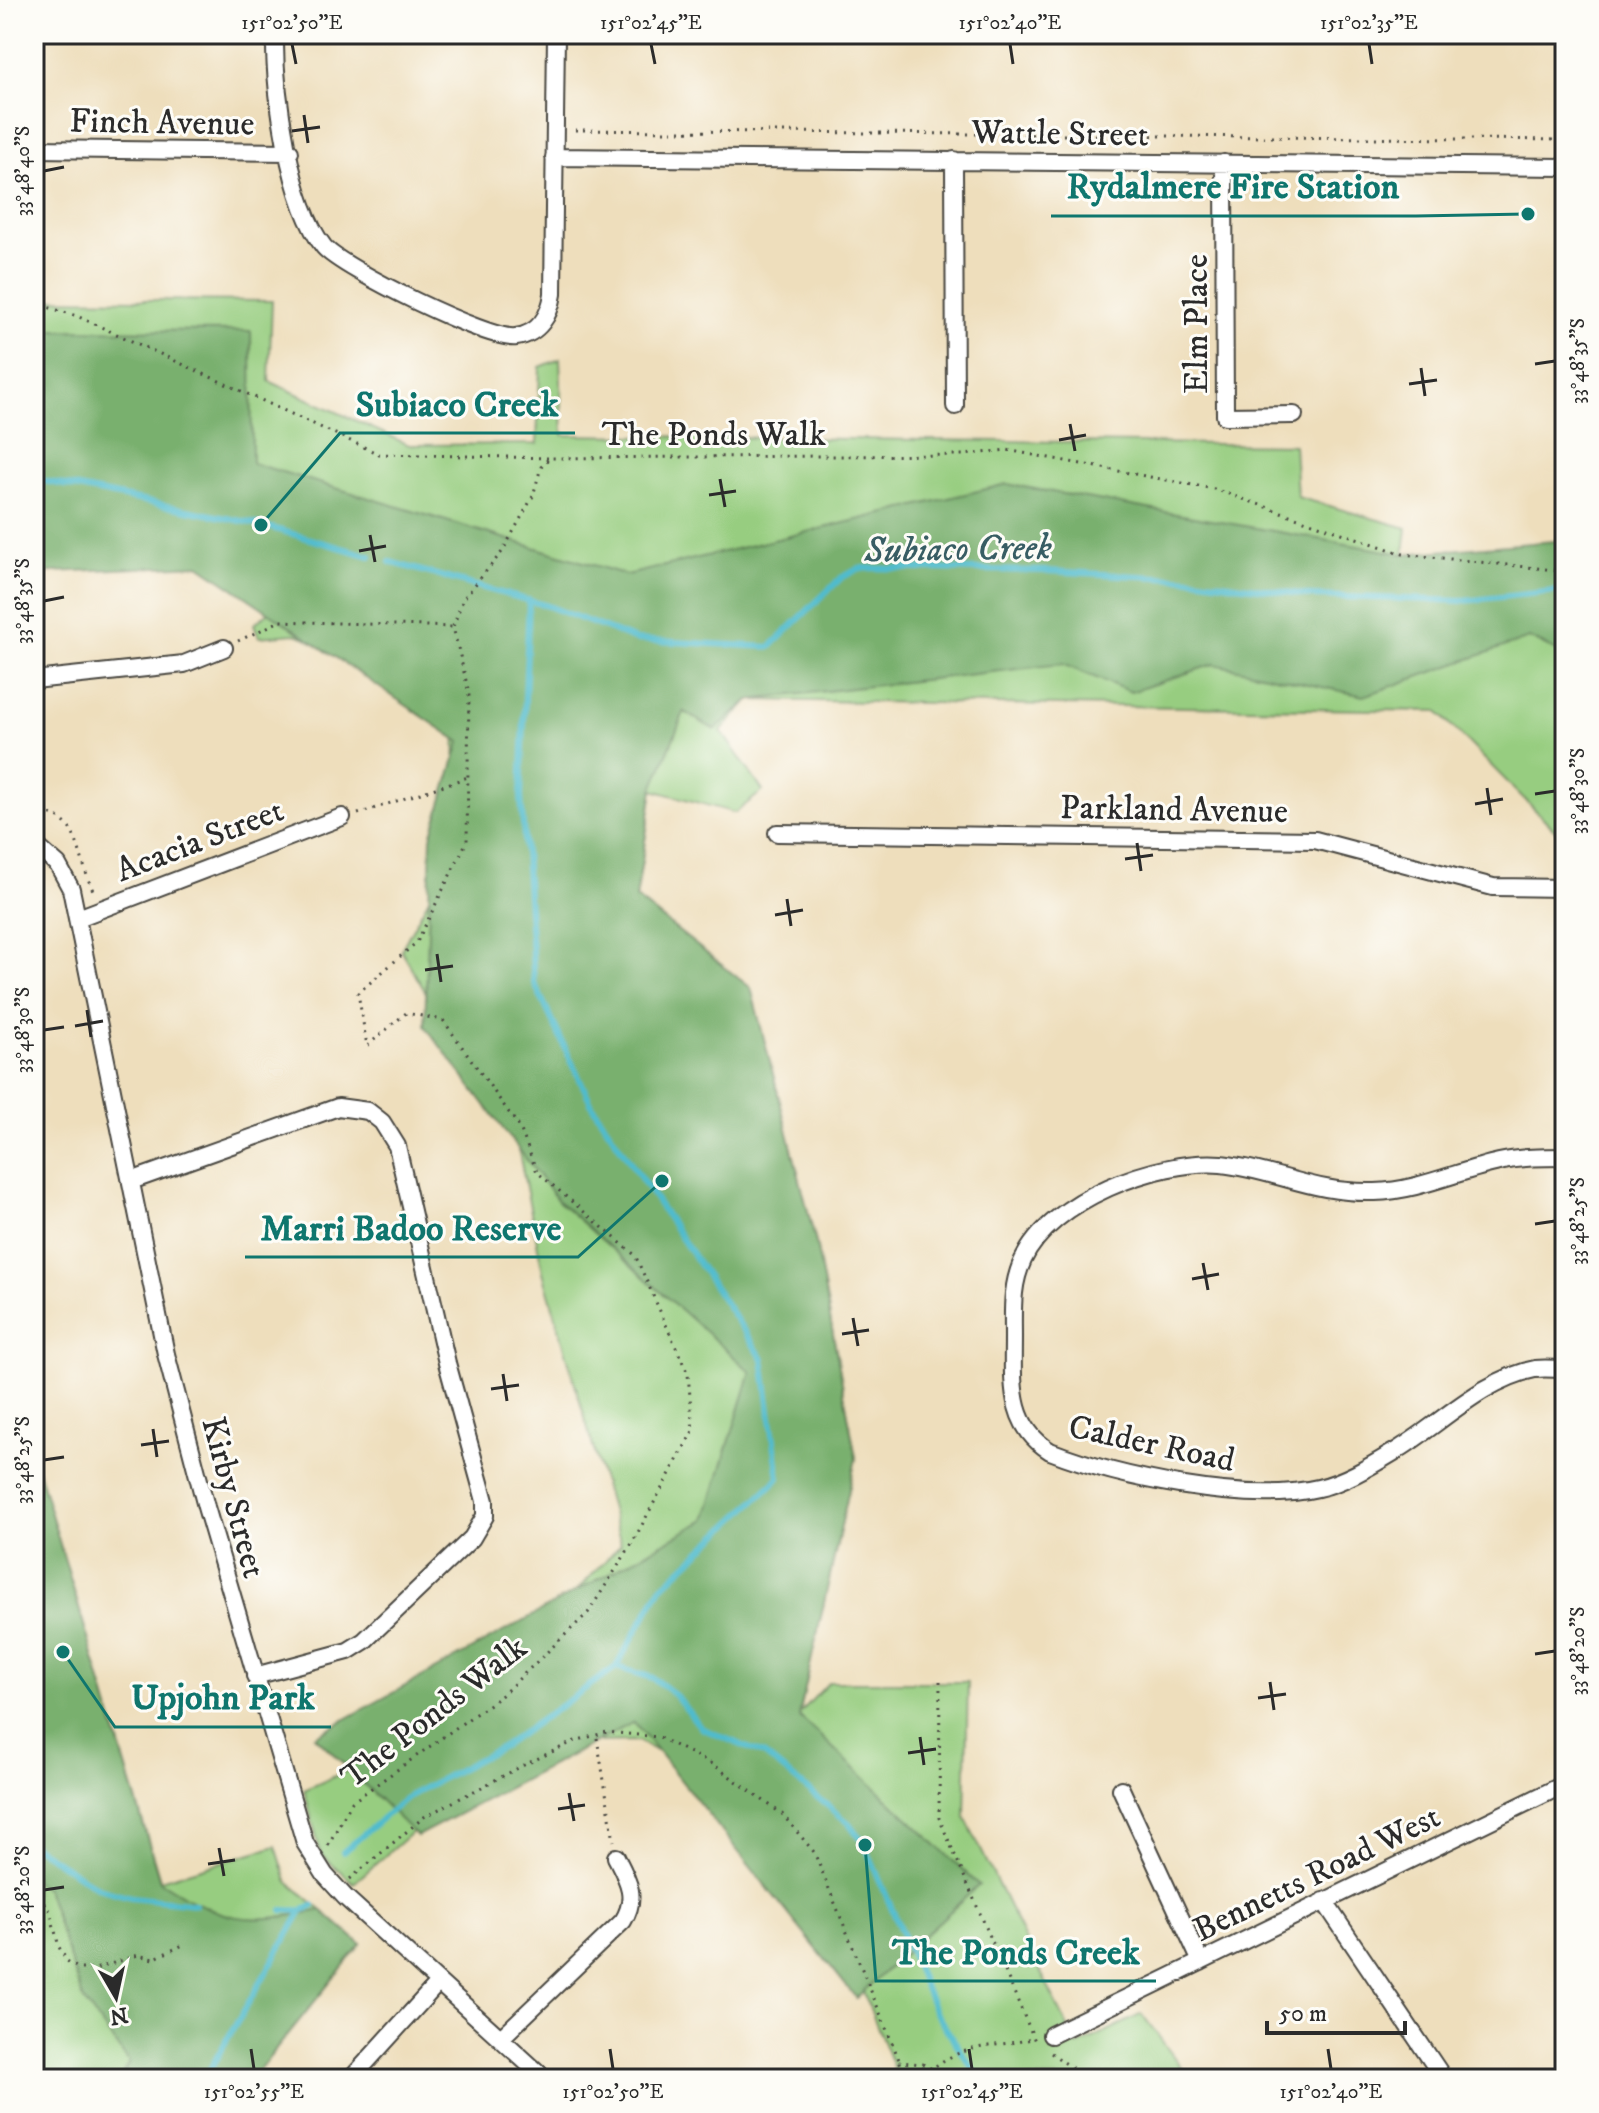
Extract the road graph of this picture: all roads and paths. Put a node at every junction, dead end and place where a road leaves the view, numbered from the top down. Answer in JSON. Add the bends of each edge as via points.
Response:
{"nodes":[{"id":1,"x":275,"y":34,"type":"edge"},
{"id":2,"x":556,"y":34,"type":"edge"},
{"id":3,"x":575,"y":130,"type":"dead end"},
{"id":4,"x":1565,"y":140,"type":"edge"},
{"id":5,"x":34,"y":149,"type":"edge"},
{"id":6,"x":290,"y":152,"type":"junction"},
{"id":7,"x":554,"y":157,"type":"junction"},
{"id":8,"x":954,"y":160,"type":"junction"},
{"id":9,"x":1224,"y":163,"type":"junction"},
{"id":10,"x":1565,"y":167,"type":"edge"},
{"id":11,"x":34,"y":303,"type":"edge"},
{"id":12,"x":955,"y":406,"type":"dead end"},
{"id":13,"x":1294,"y":415,"type":"dead end"},
{"id":14,"x":549,"y":458,"type":"junction"},
{"id":15,"x":1565,"y":571,"type":"edge"},
{"id":16,"x":453,"y":627,"type":"junction"},
{"id":17,"x":224,"y":648,"type":"joint"},
{"id":18,"x":34,"y":680,"type":"edge"},
{"id":19,"x":468,"y":777,"type":"junction"},
{"id":20,"x":34,"y":814,"type":"edge"},
{"id":21,"x":342,"y":817,"type":"joint"},
{"id":22,"x":777,"y":833,"type":"dead end"},
{"id":23,"x":34,"y":844,"type":"edge"},
{"id":24,"x":1565,"y":888,"type":"edge"},
{"id":25,"x":100,"y":910,"type":"junction"},
{"id":26,"x":78,"y":918,"type":"junction"},
{"id":27,"x":1565,"y":1157,"type":"edge"},
{"id":28,"x":131,"y":1181,"type":"junction"},
{"id":29,"x":1565,"y":1369,"type":"edge"},
{"id":30,"x":255,"y":1676,"type":"junction"},
{"id":31,"x":940,"y":1681,"type":"dead end"},
{"id":32,"x":596,"y":1737,"type":"junction"},
{"id":33,"x":1565,"y":1784,"type":"edge"},
{"id":34,"x":1121,"y":1789,"type":"dead end"},
{"id":35,"x":322,"y":1839,"type":"dead end"},
{"id":36,"x":616,"y":1857,"type":"joint"},
{"id":37,"x":341,"y":1869,"type":"dead end"},
{"id":38,"x":34,"y":1890,"type":"edge"},
{"id":39,"x":1324,"y":1901,"type":"junction"},
{"id":40,"x":183,"y":1945,"type":"dead end"},
{"id":41,"x":1201,"y":1962,"type":"junction"},
{"id":42,"x":437,"y":1984,"type":"junction"},
{"id":43,"x":1051,"y":2035,"type":"joint"},
{"id":44,"x":502,"y":2037,"type":"junction"},
{"id":45,"x":1032,"y":2039,"type":"junction"},
{"id":46,"x":900,"y":2062,"type":"junction"},
{"id":47,"x":932,"y":2069,"type":"junction"},
{"id":48,"x":351,"y":2079,"type":"edge"},
{"id":49,"x":545,"y":2079,"type":"edge"},
{"id":50,"x":905,"y":2079,"type":"edge"},
{"id":51,"x":919,"y":2079,"type":"edge"},
{"id":52,"x":1117,"y":2079,"type":"edge"},
{"id":53,"x":1444,"y":2079,"type":"edge"}],
"edges":[{"from":1,"to":6,"type":"street","via":[[276,83]]},
{"from":2,"to":7,"type":"street"},
{"from":3,"to":4,"type":"path","name":"Wattle Street"},
{"from":5,"to":6,"type":"street","name":"Finch Avenue"},
{"from":6,"to":7,"type":"street","via":[[311,225],[336,259],[491,332],[515,337],[537,329],[551,305]]},
{"from":7,"to":8,"type":"street","name":"Wattle Street"},
{"from":8,"to":9,"type":"street","name":"Wattle Street"},
{"from":8,"to":12,"type":"street"},
{"from":9,"to":10,"type":"street","name":"Wattle Street"},
{"from":9,"to":13,"type":"street","name":"Elm Place","via":[[1225,416]]},
{"from":11,"to":14,"type":"path","name":"The Ponds Walk","via":[[77,316],[379,454]]},
{"from":14,"to":15,"type":"path","name":"The Ponds Walk","via":[[965,455],[1007,450],[1214,489],[1403,554]]},
{"from":14,"to":16,"type":"path","via":[[502,552],[463,599]]},
{"from":16,"to":17,"type":"path","via":[[280,621]]},
{"from":16,"to":19,"type":"path","name":"The Ponds Walk","via":[[469,693]]},
{"from":17,"to":18,"type":"street","via":[[184,664]]},
{"from":19,"to":21,"type":"path","via":[[369,813]]},
{"from":19,"to":35,"type":"path","name":"The Ponds Walk","via":[[467,841],[417,942],[358,993],[367,1046],[406,1013],[443,1020],[520,1128],[537,1172],[635,1255],[688,1374],[693,1431],[588,1613],[502,1695],[352,1802],[326,1848]]},
{"from":20,"to":25,"type":"path","via":[[57,816],[69,825]]},
{"from":21,"to":25,"type":"street","name":"Acacia Street"},
{"from":22,"to":24,"type":"street","name":"Parkland Avenue","via":[[1315,840],[1493,887]]},
{"from":23,"to":26,"type":"street","name":"Kirby Street","via":[[63,870]]},
{"from":25,"to":26,"type":"street","name":"Acacia Street"},
{"from":26,"to":28,"type":"street","name":"Kirby Street"},
{"from":27,"to":29,"type":"street","name":"Calder Road","via":[[1499,1162],[1379,1192],[1321,1189],[1204,1163],[1134,1175],[1059,1218],[1032,1244],[1015,1286],[1013,1377],[1020,1423],[1050,1451],[1168,1482],[1271,1493],[1337,1482],[1399,1449],[1494,1385],[1535,1369]]},
{"from":28,"to":30,"type":"street","name":"Kirby Street","via":[[166,1354]]},
{"from":28,"to":30,"type":"street","via":[[338,1107],[368,1111],[382,1122],[400,1158],[485,1516],[472,1538],[364,1641],[348,1651]]},
{"from":30,"to":42,"type":"street","name":"Kirby Street","via":[[297,1822],[313,1858],[345,1897]]},
{"from":31,"to":45,"type":"path","via":[[939,1818]]},
{"from":32,"to":36,"type":"path"},
{"from":32,"to":37,"type":"path","via":[[575,1741],[424,1817],[349,1880]]},
{"from":32,"to":46,"type":"path","via":[[630,1731],[658,1737],[714,1765],[782,1814],[814,1852]]},
{"from":33,"to":39,"type":"street","name":"Bennetts Road West"},
{"from":34,"to":41,"type":"street"},
{"from":36,"to":44,"type":"street","via":[[631,1885],[630,1911]]},
{"from":38,"to":40,"type":"path","via":[[50,1911],[59,1947],[79,1969],[138,1955],[153,1959]]},
{"from":39,"to":41,"type":"street","name":"Bennetts Road West"},
{"from":39,"to":53,"type":"street"},
{"from":41,"to":43,"type":"street","name":"Bennetts Road West"},
{"from":42,"to":44,"type":"street","name":"Kirby Street"},
{"from":42,"to":48,"type":"street"},
{"from":43,"to":45,"type":"path"},
{"from":44,"to":49,"type":"street","name":"Kirby Street"},
{"from":45,"to":47,"type":"path","via":[[982,2045],[945,2058]]},
{"from":45,"to":52,"type":"path","via":[[1075,2070]]},
{"from":46,"to":47,"type":"path"},
{"from":46,"to":50,"type":"path"},
{"from":47,"to":51,"type":"path"}]}
